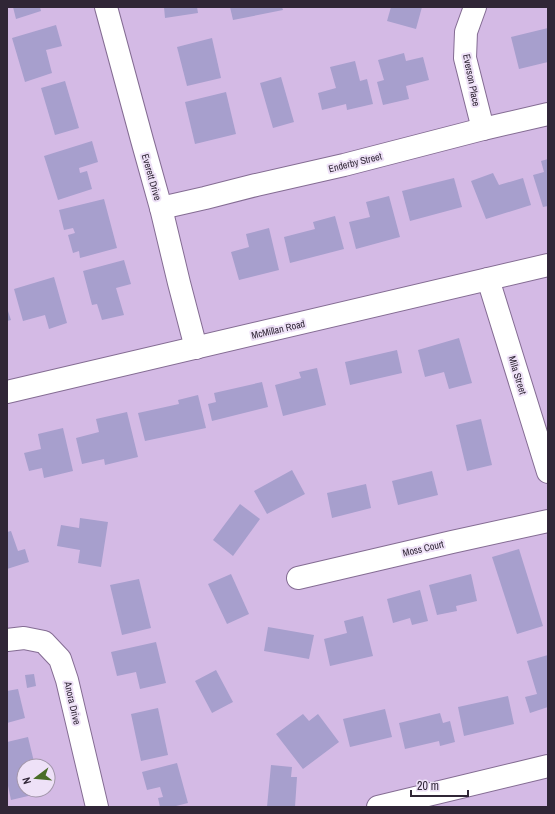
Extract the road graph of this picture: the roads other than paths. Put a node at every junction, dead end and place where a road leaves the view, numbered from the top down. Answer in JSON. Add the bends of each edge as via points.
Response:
{"nodes":[{"id":1,"x":106,"y":7,"type":"edge"},
{"id":2,"x":475,"y":7,"type":"edge"},
{"id":3,"x":548,"y":114,"type":"edge"},
{"id":4,"x":482,"y":129,"type":"junction"},
{"id":5,"x":161,"y":208,"type":"junction"},
{"id":6,"x":548,"y":265,"type":"edge"},
{"id":7,"x":488,"y":279,"type":"junction"},
{"id":8,"x":196,"y":348,"type":"junction"},
{"id":9,"x":7,"y":392,"type":"edge"},
{"id":10,"x":548,"y":472,"type":"edge"},
{"id":11,"x":548,"y":521,"type":"edge"},
{"id":12,"x":298,"y":578,"type":"dead end"},
{"id":13,"x":7,"y":640,"type":"edge"},
{"id":14,"x":548,"y":766,"type":"edge"},
{"id":15,"x":97,"y":807,"type":"edge"},
{"id":16,"x":378,"y":807,"type":"edge"}],
"edges":[{"from":1,"to":5,"type":"street","name":"Everett Drive"},
{"from":2,"to":4,"type":"street","name":"Everson Place","via":[[466,32],[465,58]]},
{"from":3,"to":4,"type":"street","name":"Enderby Street"},
{"from":4,"to":5,"type":"street","name":"Enderby Street"},
{"from":5,"to":8,"type":"street","name":"Everett Drive"},
{"from":6,"to":7,"type":"street","name":"McMillan Road"},
{"from":7,"to":8,"type":"street","name":"McMillan Road"},
{"from":7,"to":10,"type":"street","name":"Mila Street"},
{"from":8,"to":9,"type":"street","name":"McMillan Road"},
{"from":11,"to":12,"type":"street","name":"Moss Court"},
{"from":13,"to":15,"type":"street","name":"Anora Drive","via":[[24,638],[44,642],[60,658],[68,680]]},
{"from":14,"to":16,"type":"street"}]}
